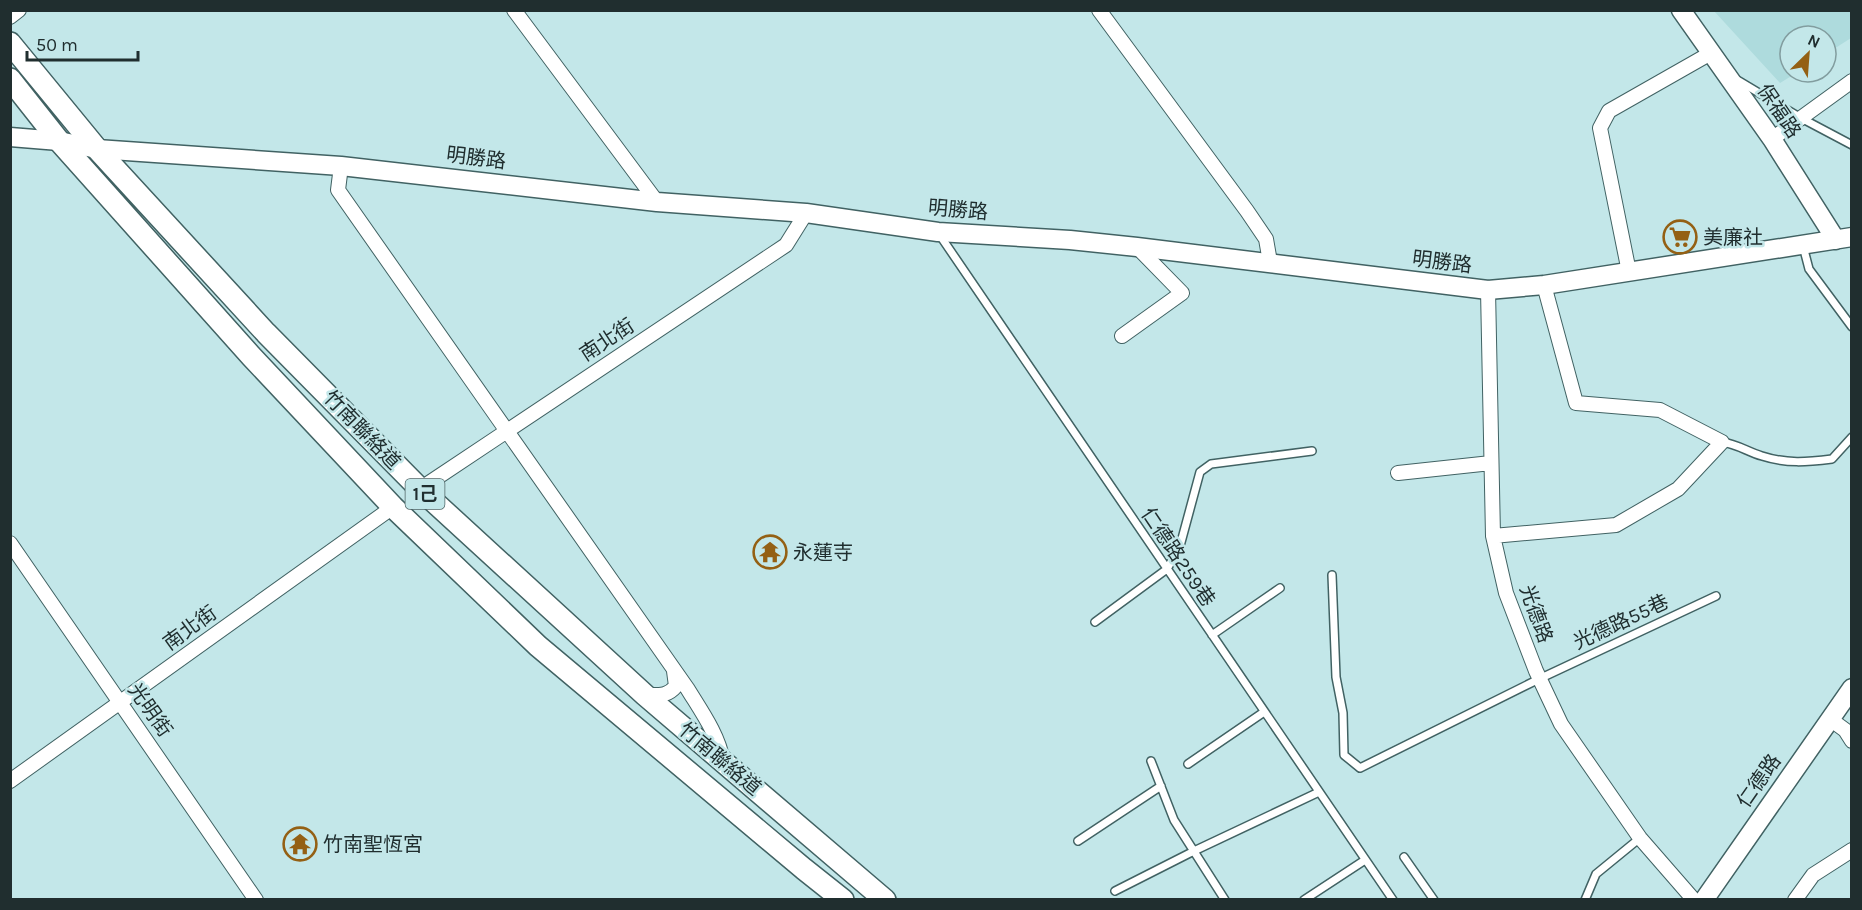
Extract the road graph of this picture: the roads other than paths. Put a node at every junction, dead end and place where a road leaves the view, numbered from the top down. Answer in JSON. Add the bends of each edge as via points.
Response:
{"nodes":[{"id":1,"x":19,"y":10,"type":"edge"},
{"id":2,"x":514,"y":10,"type":"edge"},
{"id":3,"x":1099,"y":10,"type":"edge"},
{"id":4,"x":1681,"y":10,"type":"edge"},
{"id":5,"x":10,"y":17,"type":"edge"},
{"id":6,"x":10,"y":43,"type":"edge"},
{"id":7,"x":1711,"y":53,"type":"junction"},
{"id":8,"x":1726,"y":74,"type":"junction"},
{"id":9,"x":10,"y":79,"type":"edge"},
{"id":10,"x":1851,"y":81,"type":"edge"},
{"id":11,"x":1801,"y":118,"type":"junction"},
{"id":12,"x":10,"y":137,"type":"edge"},
{"id":13,"x":1772,"y":139,"type":"junction"},
{"id":14,"x":59,"y":141,"type":"junction"},
{"id":15,"x":1851,"y":146,"type":"edge"},
{"id":16,"x":97,"y":149,"type":"junction"},
{"id":17,"x":341,"y":166,"type":"junction"},
{"id":18,"x":657,"y":202,"type":"junction"},
{"id":19,"x":806,"y":213,"type":"junction"},
{"id":20,"x":938,"y":232,"type":"junction"},
{"id":21,"x":1844,"y":238,"type":"edge"},
{"id":22,"x":1803,"y":246,"type":"junction"},
{"id":23,"x":1137,"y":247,"type":"junction"},
{"id":24,"x":1270,"y":262,"type":"junction"},
{"id":25,"x":1629,"y":272,"type":"junction"},
{"id":26,"x":1545,"y":285,"type":"junction"},
{"id":27,"x":1488,"y":290,"type":"junction"},
{"id":28,"x":1851,"y":327,"type":"edge"},
{"id":29,"x":1122,"y":336,"type":"dead end"},
{"id":30,"x":507,"y":430,"type":"junction"},
{"id":31,"x":1851,"y":437,"type":"edge"},
{"id":32,"x":1722,"y":442,"type":"junction"},
{"id":33,"x":1312,"y":451,"type":"dead end"},
{"id":34,"x":1491,"y":463,"type":"junction"},
{"id":35,"x":1398,"y":472,"type":"dead end"},
{"id":36,"x":420,"y":489,"type":"junction"},
{"id":37,"x":393,"y":507,"type":"junction"},
{"id":38,"x":1493,"y":536,"type":"junction"},
{"id":39,"x":10,"y":543,"type":"edge"},
{"id":40,"x":1167,"y":569,"type":"junction"},
{"id":41,"x":1332,"y":575,"type":"dead end"},
{"id":42,"x":1280,"y":588,"type":"dead end"},
{"id":43,"x":1716,"y":596,"type":"dead end"},
{"id":44,"x":1095,"y":622,"type":"dead end"},
{"id":45,"x":1212,"y":635,"type":"junction"},
{"id":46,"x":674,"y":669,"type":"junction"},
{"id":47,"x":1539,"y":679,"type":"junction"},
{"id":48,"x":1851,"y":688,"type":"edge"},
{"id":49,"x":645,"y":695,"type":"junction"},
{"id":50,"x":121,"y":702,"type":"junction"},
{"id":51,"x":1264,"y":712,"type":"junction"},
{"id":52,"x":1830,"y":719,"type":"junction"},
{"id":53,"x":1851,"y":741,"type":"edge"},
{"id":54,"x":1151,"y":761,"type":"dead end"},
{"id":55,"x":724,"y":762,"type":"junction"},
{"id":56,"x":1188,"y":764,"type":"dead end"},
{"id":57,"x":10,"y":782,"type":"edge"},
{"id":58,"x":1161,"y":786,"type":"junction"},
{"id":59,"x":1319,"y":792,"type":"junction"},
{"id":60,"x":1641,"y":838,"type":"junction"},
{"id":61,"x":1078,"y":841,"type":"dead end"},
{"id":62,"x":1851,"y":850,"type":"edge"},
{"id":63,"x":1194,"y":851,"type":"junction"},
{"id":64,"x":1404,"y":857,"type":"dead end"},
{"id":65,"x":1365,"y":860,"type":"junction"},
{"id":66,"x":1115,"y":891,"type":"dead end"},
{"id":67,"x":256,"y":900,"type":"edge"},
{"id":68,"x":843,"y":900,"type":"edge"},
{"id":69,"x":885,"y":900,"type":"edge"},
{"id":70,"x":1225,"y":900,"type":"edge"},
{"id":71,"x":1304,"y":900,"type":"edge"},
{"id":72,"x":1392,"y":900,"type":"edge"},
{"id":73,"x":1434,"y":900,"type":"edge"},
{"id":74,"x":1585,"y":900,"type":"edge"},
{"id":75,"x":1694,"y":900,"type":"edge"},
{"id":76,"x":1704,"y":900,"type":"edge"},
{"id":77,"x":1796,"y":900,"type":"edge"}],
"edges":[{"from":1,"to":5,"type":"street"},
{"from":2,"to":18,"type":"street"},
{"from":3,"to":24,"type":"street","via":[[1247,211],[1266,239]]},
{"from":4,"to":7,"type":"street","name":"保福路"},
{"from":6,"to":16,"type":"main road","name":"竹南聯絡道","number":"1己"},
{"from":7,"to":8,"type":"street","name":"保福路"},
{"from":7,"to":25,"type":"street","via":[[1610,111],[1600,128]]},
{"from":8,"to":11,"type":"lane"},
{"from":8,"to":13,"type":"street","name":"保福路"},
{"from":9,"to":14,"type":"main road","name":"竹南聯絡道","number":"1己"},
{"from":10,"to":11,"type":"street"},
{"from":11,"to":13,"type":"street"},
{"from":11,"to":15,"type":"lane"},
{"from":12,"to":14,"type":"street","name":"明勝路"},
{"from":13,"to":21,"type":"street","name":"保福路"},
{"from":14,"to":16,"type":"street","name":"明勝路"},
{"from":14,"to":37,"type":"main road","name":"竹南聯絡道","number":"1己","via":[[250,356]]},
{"from":16,"to":17,"type":"street","name":"明勝路"},
{"from":16,"to":36,"type":"main road","name":"竹南聯絡道","number":"1己","via":[[266,333]]},
{"from":17,"to":18,"type":"street","name":"明勝路"},
{"from":17,"to":30,"type":"street","via":[[338,190]]},
{"from":18,"to":19,"type":"street","name":"明勝路"},
{"from":19,"to":20,"type":"street","name":"明勝路"},
{"from":19,"to":30,"type":"street","name":"南北街","via":[[786,245]]},
{"from":20,"to":23,"type":"street","name":"明勝路"},
{"from":20,"to":40,"type":"lane","name":"仁德路259巷"},
{"from":21,"to":22,"type":"street","name":"明勝路"},
{"from":22,"to":25,"type":"street","name":"明勝路"},
{"from":22,"to":28,"type":"lane","via":[[1809,269]]},
{"from":23,"to":24,"type":"street","name":"明勝路"},
{"from":23,"to":29,"type":"street","via":[[1182,293]]},
{"from":24,"to":27,"type":"street","name":"明勝路"},
{"from":25,"to":26,"type":"street","name":"明勝路"},
{"from":26,"to":27,"type":"street","name":"明勝路"},
{"from":26,"to":32,"type":"street","via":[[1576,403],[1660,410]]},
{"from":27,"to":34,"type":"street","name":"光德路"},
{"from":30,"to":36,"type":"street","name":"南北街"},
{"from":30,"to":46,"type":"street"},
{"from":31,"to":32,"type":"lane","via":[[1832,459],[1796,463]]},
{"from":32,"to":38,"type":"street","via":[[1678,489],[1616,525]]},
{"from":33,"to":40,"type":"lane","via":[[1211,464],[1200,472],[1180,546]]},
{"from":34,"to":35,"type":"street"},
{"from":34,"to":38,"type":"street","name":"光德路"},
{"from":36,"to":49,"type":"main road","name":"竹南聯絡道","number":"1己"},
{"from":37,"to":50,"type":"street","name":"南北街"},
{"from":37,"to":68,"type":"main road","name":"竹南聯絡道","number":"1己","via":[[538,646]]},
{"from":38,"to":47,"type":"street","name":"光德路","via":[[1506,593]]},
{"from":39,"to":50,"type":"street","name":"光明街"},
{"from":40,"to":44,"type":"lane"},
{"from":40,"to":45,"type":"lane","name":"仁德路259巷"},
{"from":41,"to":47,"type":"lane","name":"光德路55巷","via":[[1344,755],[1360,768]]},
{"from":42,"to":45,"type":"lane"},
{"from":43,"to":47,"type":"lane","name":"光德路55巷"},
{"from":45,"to":51,"type":"lane","name":"仁德路259巷"},
{"from":46,"to":49,"type":"street","via":[[676,686],[671,693]]},
{"from":46,"to":55,"type":"street","via":[[709,723]]},
{"from":47,"to":60,"type":"street","name":"光德路","via":[[1561,724]]},
{"from":48,"to":52,"type":"street","name":"仁德路"},
{"from":49,"to":55,"type":"main road","name":"竹南聯絡道","number":"1己"},
{"from":50,"to":57,"type":"street","name":"南北街"},
{"from":50,"to":67,"type":"street","name":"光明街"},
{"from":51,"to":56,"type":"lane"},
{"from":51,"to":59,"type":"lane","name":"仁德路259巷"},
{"from":52,"to":53,"type":"street","via":[[1845,730]]},
{"from":52,"to":76,"type":"street","name":"仁德路"},
{"from":54,"to":58,"type":"lane"},
{"from":55,"to":69,"type":"main road","name":"竹南聯絡道","number":"1己"},
{"from":58,"to":61,"type":"lane"},
{"from":58,"to":63,"type":"lane","via":[[1174,820]]},
{"from":59,"to":63,"type":"lane"},
{"from":59,"to":65,"type":"lane","name":"仁德路259巷"},
{"from":60,"to":74,"type":"lane","via":[[1596,874]]},
{"from":60,"to":75,"type":"street","name":"光德路"},
{"from":62,"to":77,"type":"street","via":[[1813,875]]},
{"from":63,"to":66,"type":"lane"},
{"from":63,"to":70,"type":"lane"},
{"from":64,"to":73,"type":"lane"},
{"from":65,"to":71,"type":"lane"},
{"from":65,"to":72,"type":"lane","name":"仁德路259巷"}]}
